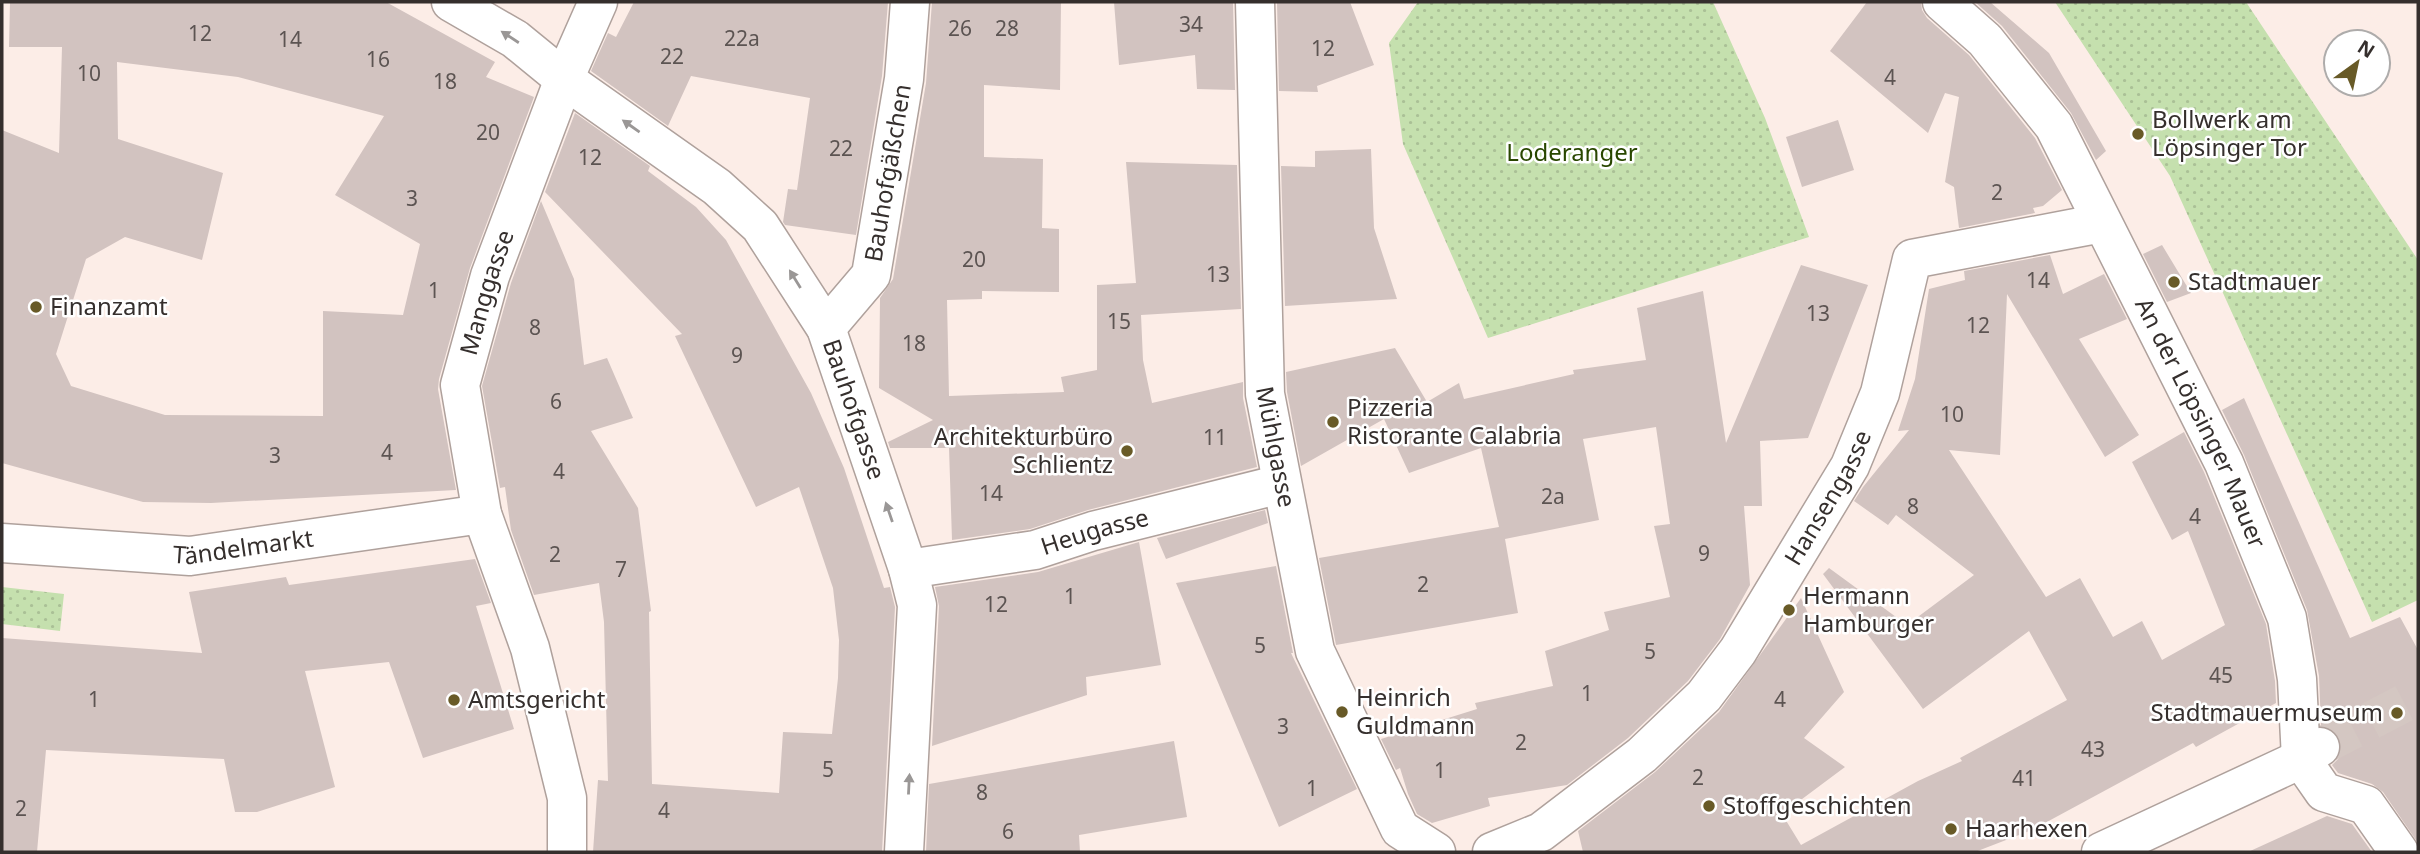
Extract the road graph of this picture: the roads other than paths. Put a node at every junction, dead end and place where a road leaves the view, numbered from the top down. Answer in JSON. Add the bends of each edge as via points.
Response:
{"nodes":[{"id":1,"x":451,"y":2,"type":"edge"},
{"id":2,"x":598,"y":2,"type":"edge"},
{"id":3,"x":910,"y":2,"type":"edge"},
{"id":4,"x":1255,"y":2,"type":"edge"},
{"id":5,"x":1942,"y":2,"type":"edge"},
{"id":6,"x":564,"y":79,"type":"junction"},
{"id":7,"x":2102,"y":223,"type":"junction"},
{"id":8,"x":825,"y":328,"type":"junction"},
{"id":9,"x":1281,"y":484,"type":"junction"},
{"id":10,"x":482,"y":514,"type":"junction"},
{"id":11,"x":2,"y":543,"type":"edge"},
{"id":12,"x":908,"y":569,"type":"junction"},
{"id":13,"x":2311,"y":753,"type":"junction"},
{"id":14,"x":567,"y":852,"type":"edge"},
{"id":15,"x":904,"y":852,"type":"edge"},
{"id":16,"x":1436,"y":852,"type":"edge"},
{"id":17,"x":1492,"y":852,"type":"edge"},
{"id":18,"x":2101,"y":852,"type":"edge"},
{"id":19,"x":2399,"y":852,"type":"edge"}],
"edges":[{"from":6,"to":1,"type":"street","name":"Bauhofgasse","one_way":true,"via":[[515,39]]},
{"from":2,"to":6,"type":"street","name":"Manggasse"},
{"from":3,"to":8,"type":"street","name":"Bauhofgäßchen","via":[[904,79],[870,275]]},
{"from":4,"to":9,"type":"street","name":"Mühlgasse","via":[[1265,394]]},
{"from":5,"to":7,"type":"street","name":"An der Löpsinger Mauer","via":[[1985,40],[2054,126]]},
{"from":8,"to":6,"type":"street","name":"Bauhofgasse","one_way":true,"via":[[760,226],[717,187]]},
{"from":6,"to":10,"type":"street","name":"Manggasse","via":[[490,276],[460,385]]},
{"from":7,"to":13,"type":"street","name":"An der Löpsinger Mauer","via":[[2224,463],[2287,618]]},
{"from":7,"to":17,"type":"street","name":"Hansengasse","via":[[1912,258],[1880,393],[1850,466],[1738,651],[1704,696],[1642,755],[1541,832]]},
{"from":12,"to":8,"type":"street","name":"Bauhofgasse","one_way":true},
{"from":9,"to":12,"type":"street","name":"Heugasse","via":[[1035,550]]},
{"from":9,"to":16,"type":"street","name":"Mühlgasse","via":[[1315,651],[1400,829]]},
{"from":10,"to":11,"type":"street","name":"Tändelmarkt","via":[[190,556]]},
{"from":10,"to":14,"type":"street","name":"Manggasse","via":[[530,648],[567,798]]},
{"from":15,"to":12,"type":"street","name":"Bauhofgasse","one_way":true,"via":[[917,605]]},
{"from":13,"to":18,"type":"street"},
{"from":13,"to":19,"type":"street","via":[[2324,792],[2366,805]]}]}
